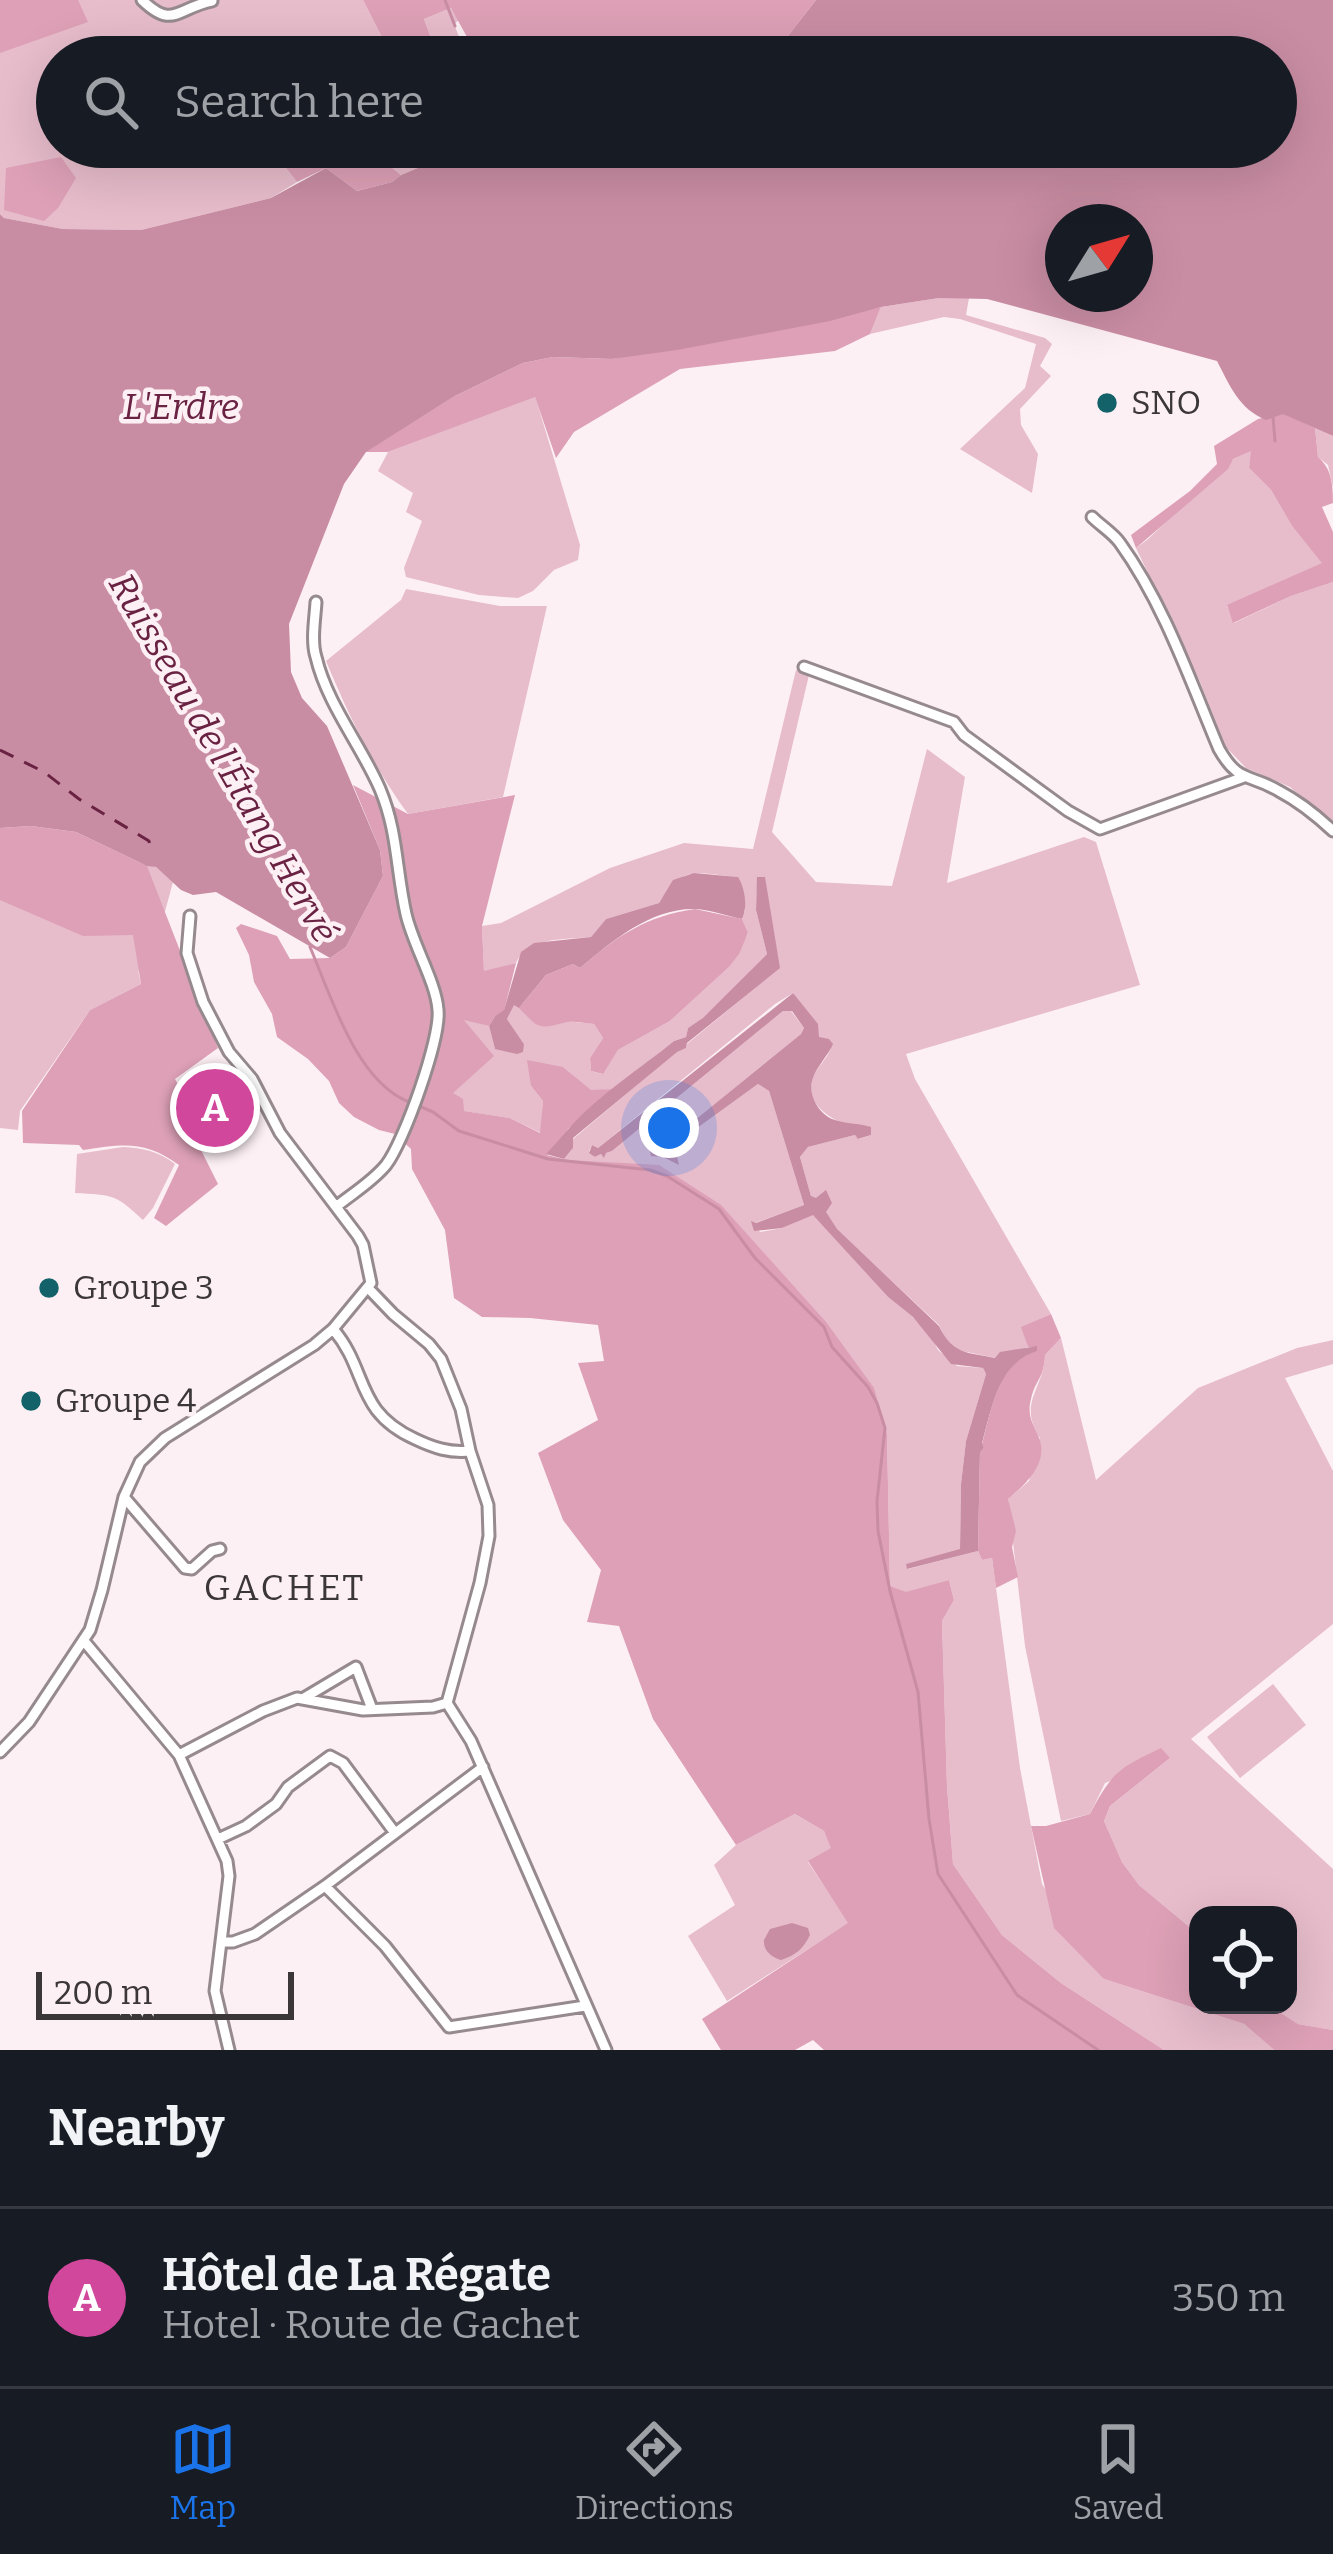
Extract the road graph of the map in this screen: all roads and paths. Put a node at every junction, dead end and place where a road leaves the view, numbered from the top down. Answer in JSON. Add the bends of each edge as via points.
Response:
{"nodes":[{"id":1,"x":142,"y":0,"type":"edge"},
{"id":2,"x":212,"y":1,"type":"edge"},
{"id":3,"x":1092,"y":517,"type":"dead end"},
{"id":4,"x":316,"y":602,"type":"dead end"},
{"id":5,"x":804,"y":667,"type":"dead end"},
{"id":6,"x":1244,"y":777,"type":"junction"},
{"id":7,"x":1333,"y":831,"type":"edge"},
{"id":8,"x":190,"y":916,"type":"dead end"},
{"id":9,"x":337,"y":1206,"type":"junction"},
{"id":10,"x":369,"y":1289,"type":"junction"},
{"id":11,"x":333,"y":1329,"type":"junction"},
{"id":12,"x":470,"y":1451,"type":"junction"},
{"id":13,"x":124,"y":1497,"type":"junction"},
{"id":14,"x":220,"y":1549,"type":"dead end"},
{"id":15,"x":84,"y":1641,"type":"junction"},
{"id":16,"x":304,"y":1698,"type":"junction"},
{"id":17,"x":447,"y":1703,"type":"junction"},
{"id":18,"x":372,"y":1709,"type":"junction"},
{"id":19,"x":0,"y":1752,"type":"edge"},
{"id":20,"x":179,"y":1755,"type":"junction"},
{"id":21,"x":483,"y":1768,"type":"junction"},
{"id":22,"x":395,"y":1833,"type":"junction"},
{"id":23,"x":218,"y":1839,"type":"junction"},
{"id":24,"x":325,"y":1886,"type":"junction"},
{"id":25,"x":222,"y":1942,"type":"junction"},
{"id":26,"x":585,"y":2006,"type":"junction"},
{"id":27,"x":229,"y":2050,"type":"edge"},
{"id":28,"x":606,"y":2050,"type":"edge"}],
"edges":[{"from":1,"to":2,"type":"street","via":[[173,16]]},
{"from":3,"to":6,"type":"street","via":[[1132,563],[1219,749]]},
{"from":4,"to":9,"type":"street","via":[[314,653],[392,818],[411,937],[438,1004],[438,1027],[388,1163]]},
{"from":5,"to":6,"type":"street","via":[[954,722],[1100,829]]},
{"from":6,"to":7,"type":"street","via":[[1303,804]]},
{"from":8,"to":9,"type":"street","via":[[187,953],[203,1002],[280,1132]]},
{"from":9,"to":10,"type":"street","via":[[363,1245]]},
{"from":10,"to":11,"type":"street"},
{"from":10,"to":12,"type":"street","via":[[441,1359]]},
{"from":11,"to":12,"type":"street","via":[[393,1429],[452,1453]]},
{"from":11,"to":13,"type":"street","via":[[165,1438],[134,1469]]},
{"from":12,"to":17,"type":"street","via":[[489,1536]]},
{"from":13,"to":14,"type":"street","via":[[184,1568]]},
{"from":13,"to":15,"type":"street"},
{"from":15,"to":19,"type":"street"},
{"from":15,"to":20,"type":"street"},
{"from":16,"to":18,"type":"street"},
{"from":16,"to":18,"type":"street","via":[[356,1666]]},
{"from":16,"to":20,"type":"street"},
{"from":17,"to":18,"type":"street"},
{"from":17,"to":21,"type":"street"},
{"from":20,"to":23,"type":"street"},
{"from":21,"to":22,"type":"street"},
{"from":21,"to":26,"type":"street"},
{"from":22,"to":23,"type":"street","via":[[343,1762],[330,1756],[276,1804]]},
{"from":22,"to":24,"type":"street"},
{"from":23,"to":25,"type":"street","via":[[229,1876]]},
{"from":24,"to":25,"type":"street","via":[[255,1934]]},
{"from":24,"to":26,"type":"street","via":[[448,2027]]},
{"from":25,"to":27,"type":"street","via":[[215,1990]]},
{"from":26,"to":28,"type":"street"}]}
